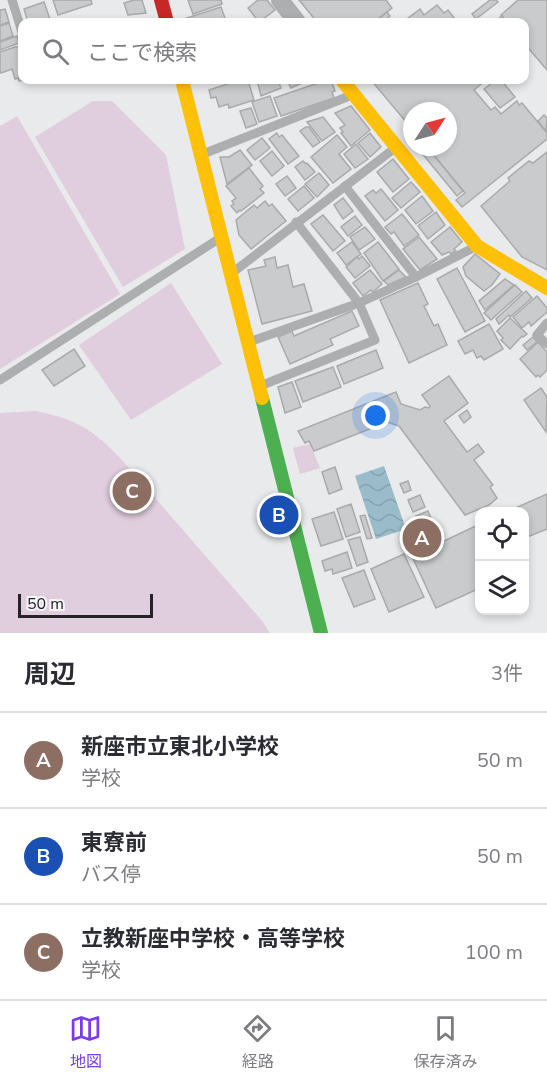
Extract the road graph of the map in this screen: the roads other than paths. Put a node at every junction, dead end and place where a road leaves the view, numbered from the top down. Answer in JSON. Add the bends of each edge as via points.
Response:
{"nodes":[{"id":1,"x":12,"y":0,"type":"edge"},
{"id":2,"x":161,"y":0,"type":"edge"},
{"id":3,"x":280,"y":0,"type":"edge"},
{"id":4,"x":167,"y":18,"type":"edge"},
{"id":5,"x":294,"y":18,"type":"edge"},
{"id":6,"x":18,"y":19,"type":"edge"},
{"id":7,"x":183,"y":84,"type":"edge"},
{"id":8,"x":345,"y":84,"type":"edge"},
{"id":9,"x":354,"y":94,"type":"junction"},
{"id":10,"x":396,"y":148,"type":"junction"},
{"id":11,"x":200,"y":155,"type":"junction"},
{"id":12,"x":345,"y":186,"type":"junction"},
{"id":13,"x":296,"y":222,"type":"junction"},
{"id":14,"x":221,"y":237,"type":"junction"},
{"id":15,"x":477,"y":246,"type":"junction"},
{"id":16,"x":230,"y":274,"type":"junction"},
{"id":17,"x":416,"y":277,"type":"junction"},
{"id":18,"x":547,"y":288,"type":"edge"},
{"id":19,"x":359,"y":303,"type":"junction"},
{"id":20,"x":547,"y":323,"type":"edge"},
{"id":21,"x":247,"y":342,"type":"junction"},
{"id":22,"x":547,"y":344,"type":"edge"},
{"id":23,"x":0,"y":380,"type":"edge"},
{"id":24,"x":259,"y":387,"type":"junction"},
{"id":25,"x":321,"y":633,"type":"edge"}],
"edges":[{"from":1,"to":6,"type":"lane"},
{"from":2,"to":4,"type":"street"},
{"from":3,"to":5,"type":"street"},
{"from":7,"to":11,"type":"street"},
{"from":8,"to":9,"type":"street"},
{"from":9,"to":10,"type":"street"},
{"from":9,"to":11,"type":"lane"},
{"from":10,"to":12,"type":"lane"},
{"from":10,"to":15,"type":"street"},
{"from":11,"to":14,"type":"street"},
{"from":12,"to":13,"type":"lane"},
{"from":12,"to":17,"type":"lane"},
{"from":13,"to":16,"type":"lane"},
{"from":13,"to":19,"type":"lane"},
{"from":14,"to":16,"type":"street"},
{"from":14,"to":23,"type":"lane"},
{"from":15,"to":17,"type":"lane"},
{"from":15,"to":18,"type":"street"},
{"from":16,"to":21,"type":"street"},
{"from":17,"to":19,"type":"lane"},
{"from":19,"to":21,"type":"lane"},
{"from":19,"to":24,"type":"lane","via":[[375,340]]},
{"from":20,"to":22,"type":"lane","via":[[537,335]]},
{"from":21,"to":24,"type":"street"},
{"from":24,"to":25,"type":"street"}]}
